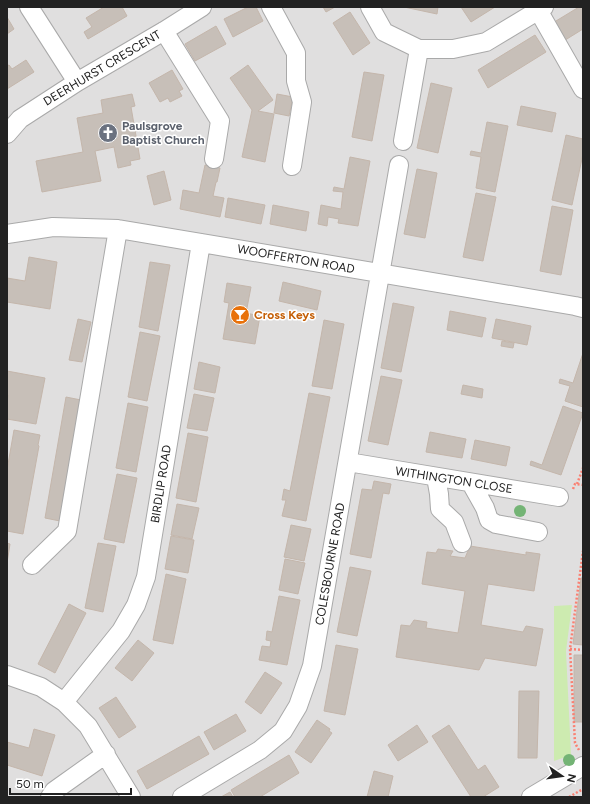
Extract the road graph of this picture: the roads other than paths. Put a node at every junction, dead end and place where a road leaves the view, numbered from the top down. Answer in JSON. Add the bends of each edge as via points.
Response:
{"nodes":[{"id":1,"x":29,"y":7,"type":"edge"},
{"id":2,"x":202,"y":7,"type":"edge"},
{"id":3,"x":271,"y":7,"type":"edge"},
{"id":4,"x":370,"y":7,"type":"edge"},
{"id":5,"x":541,"y":9,"type":"edge"},
{"id":6,"x":164,"y":31,"type":"junction"},
{"id":7,"x":419,"y":49,"type":"junction"},
{"id":8,"x":77,"y":82,"type":"junction"},
{"id":9,"x":583,"y":89,"type":"edge"},
{"id":10,"x":7,"y":134,"type":"edge"},
{"id":11,"x":403,"y":141,"type":"dead end"},
{"id":12,"x":214,"y":159,"type":"dead end"},
{"id":13,"x":399,"y":165,"type":"dead end"},
{"id":14,"x":292,"y":166,"type":"dead end"},
{"id":15,"x":118,"y":229,"type":"junction"},
{"id":16,"x":8,"y":231,"type":"edge"},
{"id":17,"x":201,"y":243,"type":"junction"},
{"id":18,"x":380,"y":274,"type":"junction"},
{"id":19,"x":583,"y":308,"type":"edge"},
{"id":20,"x":348,"y":462,"type":"junction"},
{"id":21,"x":436,"y":477,"type":"junction"},
{"id":22,"x":471,"y":483,"type":"junction"},
{"id":23,"x":559,"y":498,"type":"dead end"},
{"id":24,"x":538,"y":532,"type":"dead end"},
{"id":25,"x":462,"y":543,"type":"dead end"},
{"id":26,"x":32,"y":565,"type":"dead end"},
{"id":27,"x":7,"y":675,"type":"edge"},
{"id":28,"x":64,"y":702,"type":"junction"},
{"id":29,"x":106,"y":754,"type":"junction"},
{"id":30,"x":582,"y":760,"type":"edge"},
{"id":31,"x":50,"y":797,"type":"edge"},
{"id":32,"x":131,"y":797,"type":"edge"},
{"id":33,"x":182,"y":797,"type":"edge"},
{"id":34,"x":531,"y":797,"type":"edge"}],
"edges":[{"from":1,"to":8,"type":"street"},
{"from":2,"to":6,"type":"street","name":"DEERHURST CRESCENT"},
{"from":3,"to":14,"type":"street","via":[[296,53],[296,81],[302,102]]},
{"from":4,"to":7,"type":"street","via":[[384,32]]},
{"from":5,"to":7,"type":"street","via":[[486,42],[453,49]]},
{"from":5,"to":9,"type":"street"},
{"from":6,"to":8,"type":"street","name":"DEERHURST CRESCENT"},
{"from":6,"to":12,"type":"street","via":[[220,121]]},
{"from":7,"to":11,"type":"street"},
{"from":8,"to":10,"type":"street","name":"DEERHURST CRESCENT","via":[[20,119]]},
{"from":13,"to":18,"type":"street","name":"COLESBOURNE ROAD"},
{"from":15,"to":16,"type":"street","name":"WOOFFERTON ROAD","via":[[53,227]]},
{"from":15,"to":17,"type":"street","name":"WOOFFERTON ROAD"},
{"from":15,"to":26,"type":"street","via":[[67,531]]},
{"from":17,"to":18,"type":"street","name":"WOOFFERTON ROAD"},
{"from":17,"to":28,"type":"street","name":"BIRDLIP ROAD","via":[[146,577],[136,605],[121,632]]},
{"from":18,"to":19,"type":"street","name":"WOOFFERTON ROAD"},
{"from":18,"to":20,"type":"street","name":"COLESBOURNE ROAD"},
{"from":20,"to":21,"type":"street","name":"WITHINGTON CLOSE"},
{"from":20,"to":33,"type":"street","name":"COLESBOURNE ROAD","via":[[312,666],[298,706],[283,731],[260,750]]},
{"from":21,"to":22,"type":"street","name":"WITHINGTON CLOSE"},
{"from":21,"to":25,"type":"street","via":[[440,509],[454,522]]},
{"from":22,"to":23,"type":"street","name":"WITHINGTON CLOSE"},
{"from":22,"to":24,"type":"street","via":[[489,520],[496,524]]},
{"from":27,"to":28,"type":"street","via":[[41,687]]},
{"from":28,"to":29,"type":"street","via":[[88,726]]},
{"from":29,"to":31,"type":"street","via":[[54,791]]},
{"from":29,"to":32,"type":"street"},
{"from":30,"to":34,"type":"street"}]}
